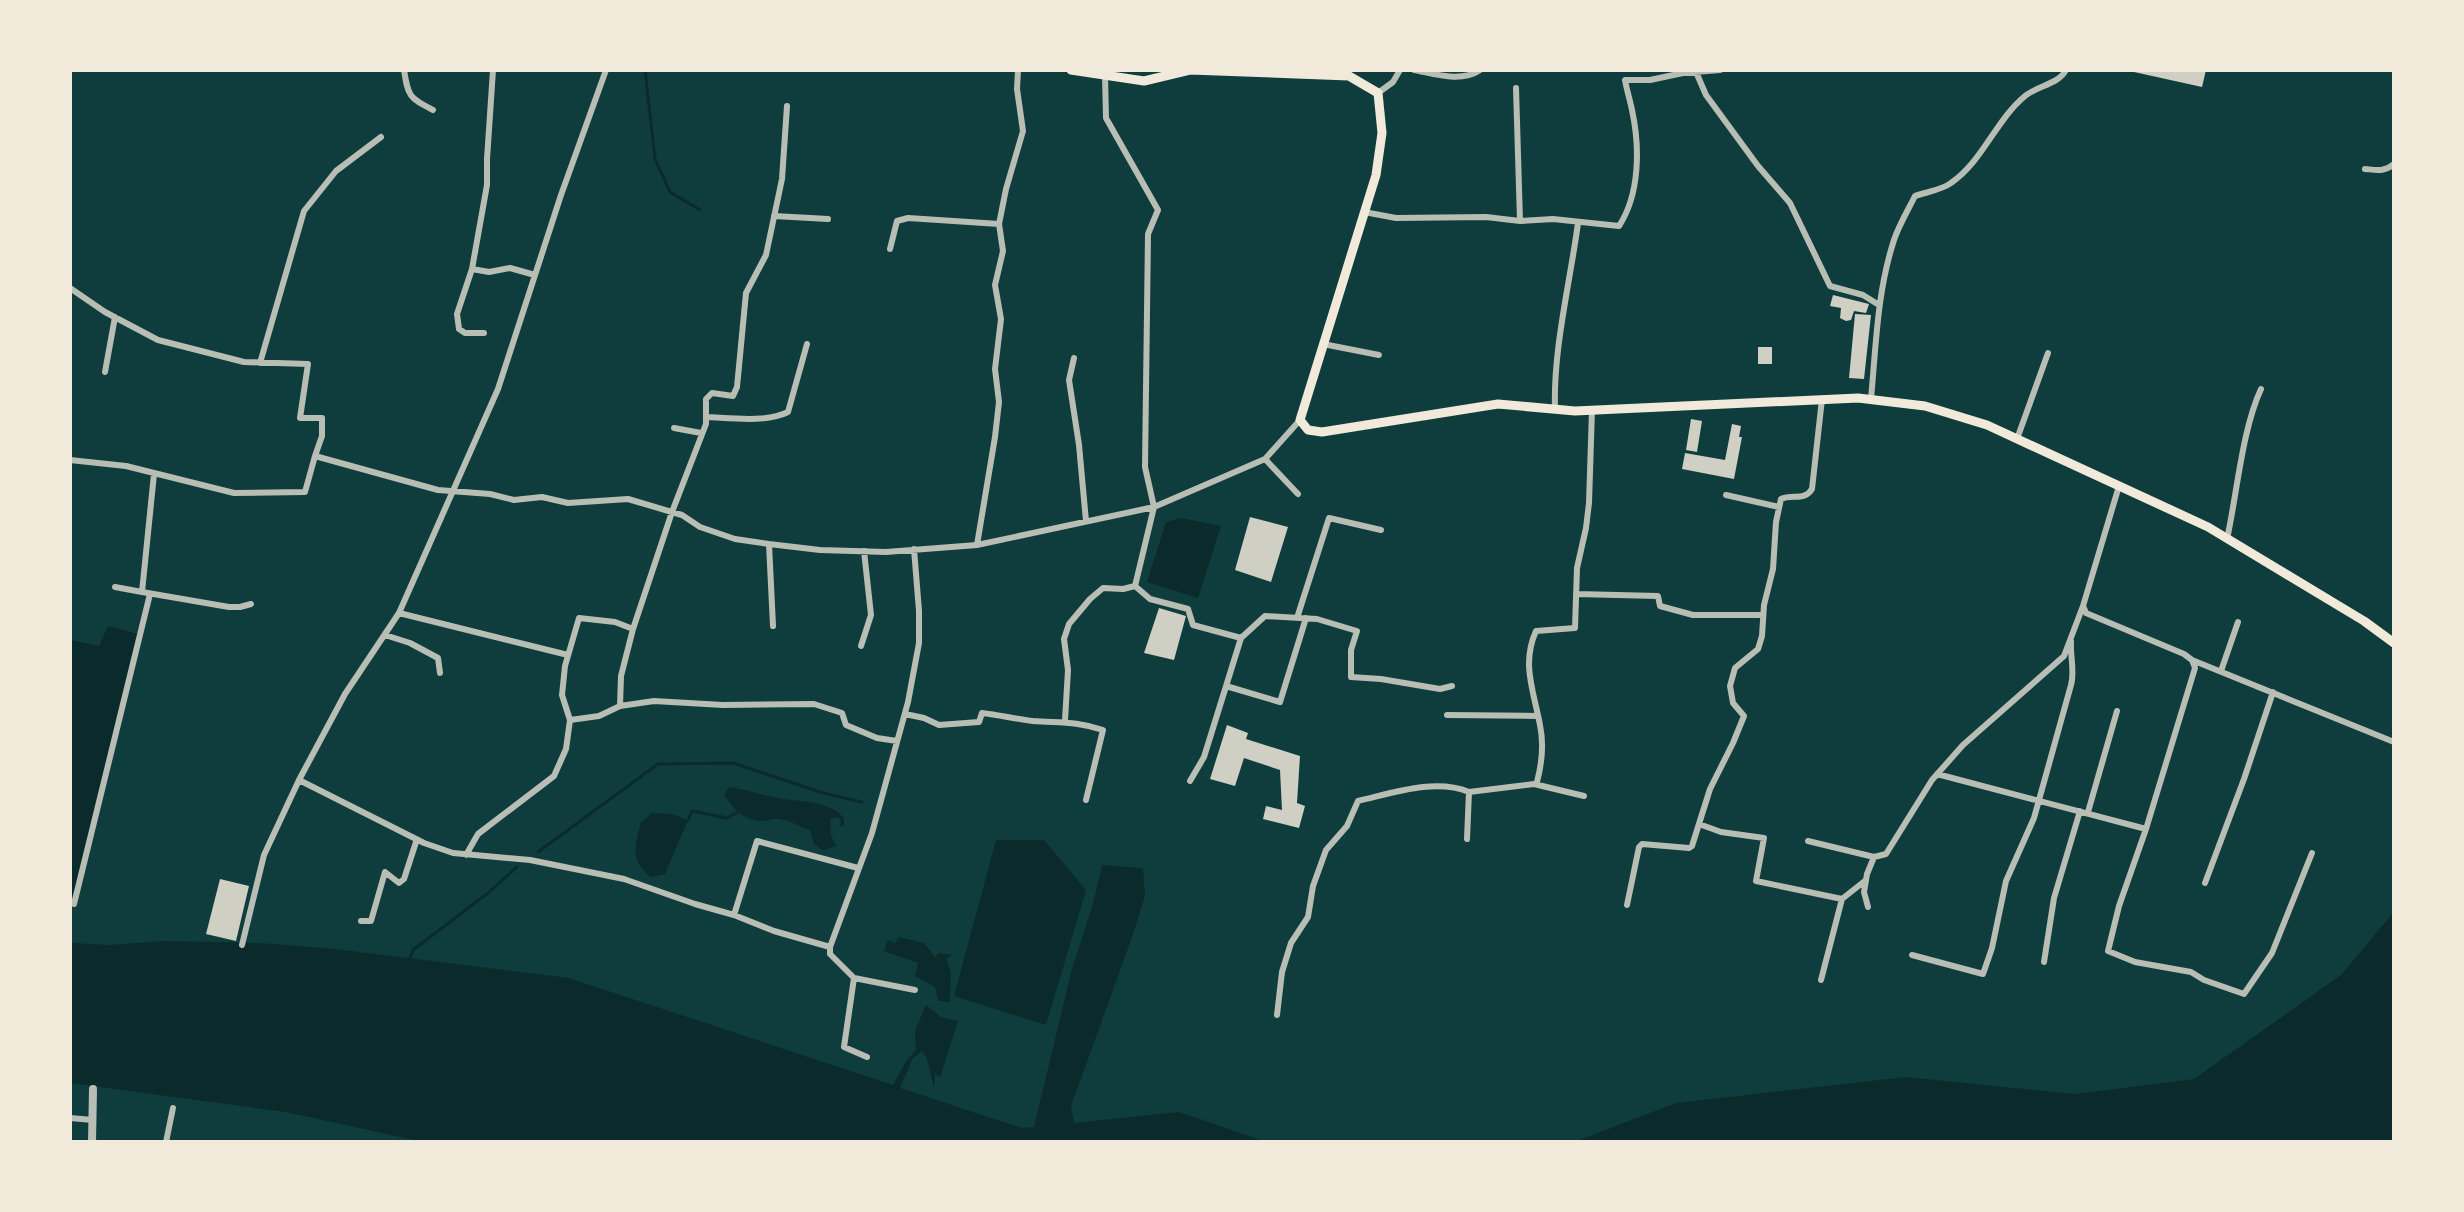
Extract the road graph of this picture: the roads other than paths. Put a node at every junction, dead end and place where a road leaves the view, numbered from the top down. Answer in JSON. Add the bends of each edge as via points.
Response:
{"nodes":[{"id":1,"x":404,"y":70,"type":"edge"},
{"id":2,"x":493,"y":70,"type":"edge"},
{"id":3,"x":606,"y":70,"type":"edge"},
{"id":4,"x":1018,"y":70,"type":"edge"},
{"id":5,"x":1071,"y":70,"type":"edge"},
{"id":6,"x":1400,"y":70,"type":"edge"},
{"id":7,"x":1414,"y":70,"type":"edge"},
{"id":8,"x":1480,"y":70,"type":"edge"},
{"id":9,"x":1720,"y":70,"type":"edge"},
{"id":10,"x":2066,"y":70,"type":"edge"},
{"id":11,"x":1090,"y":71,"type":"edge"},
{"id":12,"x":1696,"y":72,"type":"edge"},
{"id":13,"x":1105,"y":75,"type":"junction"},
{"id":14,"x":1516,"y":88,"type":"dead end"},
{"id":15,"x":1378,"y":93,"type":"junction"},
{"id":16,"x":787,"y":106,"type":"dead end"},
{"id":17,"x":433,"y":110,"type":"dead end"},
{"id":18,"x":381,"y":137,"type":"dead end"},
{"id":19,"x":2394,"y":164,"type":"edge"},
{"id":20,"x":2365,"y":169,"type":"dead end"},
{"id":21,"x":1364,"y":212,"type":"junction"},
{"id":22,"x":774,"y":216,"type":"junction"},
{"id":23,"x":828,"y":219,"type":"dead end"},
{"id":24,"x":1520,"y":221,"type":"junction"},
{"id":25,"x":1578,"y":223,"type":"junction"},
{"id":26,"x":999,"y":224,"type":"junction"},
{"id":27,"x":890,"y":249,"type":"dead end"},
{"id":28,"x":472,"y":269,"type":"junction"},
{"id":29,"x":535,"y":275,"type":"junction"},
{"id":30,"x":70,"y":288,"type":"edge"},
{"id":31,"x":1879,"y":305,"type":"junction"},
{"id":32,"x":115,"y":317,"type":"junction"},
{"id":33,"x":484,"y":333,"type":"dead end"},
{"id":34,"x":807,"y":344,"type":"dead end"},
{"id":35,"x":1323,"y":344,"type":"junction"},
{"id":36,"x":2048,"y":353,"type":"dead end"},
{"id":37,"x":1379,"y":355,"type":"dead end"},
{"id":38,"x":1074,"y":358,"type":"dead end"},
{"id":39,"x":260,"y":363,"type":"junction"},
{"id":40,"x":105,"y":372,"type":"dead end"},
{"id":41,"x":2261,"y":389,"type":"dead end"},
{"id":42,"x":1822,"y":399,"type":"junction"},
{"id":43,"x":1871,"y":399,"type":"junction"},
{"id":44,"x":1555,"y":409,"type":"junction"},
{"id":45,"x":1592,"y":410,"type":"junction"},
{"id":46,"x":706,"y":417,"type":"junction"},
{"id":47,"x":1300,"y":420,"type":"junction"},
{"id":48,"x":674,"y":428,"type":"dead end"},
{"id":49,"x":701,"y":433,"type":"junction"},
{"id":50,"x":2017,"y":439,"type":"junction"},
{"id":51,"x":315,"y":456,"type":"junction"},
{"id":52,"x":1265,"y":459,"type":"junction"},
{"id":53,"x":70,"y":460,"type":"edge"},
{"id":54,"x":154,"y":474,"type":"junction"},
{"id":55,"x":2119,"y":486,"type":"junction"},
{"id":56,"x":454,"y":491,"type":"junction"},
{"id":57,"x":1298,"y":494,"type":"dead end"},
{"id":58,"x":1726,"y":495,"type":"dead end"},
{"id":59,"x":1154,"y":507,"type":"junction"},
{"id":60,"x":1779,"y":507,"type":"junction"},
{"id":61,"x":672,"y":512,"type":"junction"},
{"id":62,"x":1086,"y":521,"type":"junction"},
{"id":63,"x":1381,"y":530,"type":"dead end"},
{"id":64,"x":2227,"y":539,"type":"junction"},
{"id":65,"x":769,"y":544,"type":"junction"},
{"id":66,"x":977,"y":545,"type":"junction"},
{"id":67,"x":914,"y":549,"type":"junction"},
{"id":68,"x":864,"y":551,"type":"junction"},
{"id":69,"x":1135,"y":586,"type":"junction"},
{"id":70,"x":115,"y":587,"type":"dead end"},
{"id":71,"x":142,"y":592,"type":"junction"},
{"id":72,"x":150,"y":594,"type":"junction"},
{"id":73,"x":1576,"y":594,"type":"junction"},
{"id":74,"x":251,"y":604,"type":"dead end"},
{"id":75,"x":2083,"y":606,"type":"junction"},
{"id":76,"x":399,"y":613,"type":"junction"},
{"id":77,"x":1763,"y":615,"type":"junction"},
{"id":78,"x":1297,"y":618,"type":"junction"},
{"id":79,"x":1306,"y":618,"type":"junction"},
{"id":80,"x":2238,"y":622,"type":"dead end"},
{"id":81,"x":773,"y":626,"type":"dead end"},
{"id":82,"x":633,"y":629,"type":"junction"},
{"id":83,"x":385,"y":635,"type":"junction"},
{"id":84,"x":1241,"y":638,"type":"junction"},
{"id":85,"x":2071,"y":641,"type":"junction"},
{"id":86,"x":2394,"y":643,"type":"edge"},
{"id":87,"x":861,"y":646,"type":"dead end"},
{"id":88,"x":568,"y":655,"type":"junction"},
{"id":89,"x":2192,"y":660,"type":"junction"},
{"id":90,"x":2221,"y":671,"type":"junction"},
{"id":91,"x":440,"y":673,"type":"dead end"},
{"id":92,"x":1226,"y":686,"type":"junction"},
{"id":93,"x":1452,"y":686,"type":"dead end"},
{"id":94,"x":2273,"y":692,"type":"junction"},
{"id":95,"x":620,"y":706,"type":"junction"},
{"id":96,"x":2117,"y":711,"type":"dead end"},
{"id":97,"x":905,"y":714,"type":"junction"},
{"id":98,"x":1447,"y":715,"type":"dead end"},
{"id":99,"x":1538,"y":716,"type":"junction"},
{"id":100,"x":570,"y":720,"type":"junction"},
{"id":101,"x":1065,"y":720,"type":"junction"},
{"id":102,"x":897,"y":741,"type":"junction"},
{"id":103,"x":2394,"y":742,"type":"edge"},
{"id":104,"x":1937,"y":774,"type":"junction"},
{"id":105,"x":299,"y":780,"type":"junction"},
{"id":106,"x":1190,"y":781,"type":"dead end"},
{"id":107,"x":1534,"y":784,"type":"junction"},
{"id":108,"x":1469,"y":792,"type":"junction"},
{"id":109,"x":1584,"y":796,"type":"dead end"},
{"id":110,"x":2037,"y":799,"type":"junction"},
{"id":111,"x":1086,"y":800,"type":"dead end"},
{"id":112,"x":2084,"y":812,"type":"junction"},
{"id":113,"x":1699,"y":824,"type":"junction"},
{"id":114,"x":2146,"y":829,"type":"junction"},
{"id":115,"x":417,"y":839,"type":"junction"},
{"id":116,"x":1467,"y":839,"type":"dead end"},
{"id":117,"x":1808,"y":841,"type":"dead end"},
{"id":118,"x":2312,"y":853,"type":"dead end"},
{"id":119,"x":466,"y":855,"type":"junction"},
{"id":120,"x":1874,"y":857,"type":"junction"},
{"id":121,"x":858,"y":868,"type":"junction"},
{"id":122,"x":1866,"y":880,"type":"junction"},
{"id":123,"x":2205,"y":883,"type":"dead end"},
{"id":124,"x":1842,"y":899,"type":"junction"},
{"id":125,"x":74,"y":904,"type":"dead end"},
{"id":126,"x":1627,"y":905,"type":"dead end"},
{"id":127,"x":1868,"y":907,"type":"dead end"},
{"id":128,"x":734,"y":915,"type":"junction"},
{"id":129,"x":361,"y":921,"type":"dead end"},
{"id":130,"x":242,"y":945,"type":"dead end"},
{"id":131,"x":830,"y":947,"type":"junction"},
{"id":132,"x":1912,"y":955,"type":"dead end"},
{"id":133,"x":2044,"y":962,"type":"dead end"},
{"id":134,"x":854,"y":978,"type":"junction"},
{"id":135,"x":1821,"y":980,"type":"dead end"},
{"id":136,"x":915,"y":990,"type":"dead end"},
{"id":137,"x":1277,"y":1015,"type":"dead end"},
{"id":138,"x":867,"y":1057,"type":"dead end"},
{"id":139,"x":93,"y":1089,"type":"dead end"},
{"id":140,"x":173,"y":1108,"type":"dead end"},
{"id":141,"x":70,"y":1118,"type":"edge"},
{"id":142,"x":93,"y":1120,"type":"junction"},
{"id":143,"x":92,"y":1142,"type":"edge"},
{"id":144,"x":166,"y":1142,"type":"edge"}],
"edges":[{"from":1,"to":17,"type":"street","via":[[412,99]]},
{"from":2,"to":28,"type":"street","via":[[487,185]]},
{"from":3,"to":29,"type":"street"},
{"from":4,"to":26,"type":"street","via":[[1023,131]]},
{"from":5,"to":11,"type":"main road"},
{"from":6,"to":15,"type":"street"},
{"from":7,"to":8,"type":"street","via":[[1454,77]]},
{"from":9,"to":12,"type":"street"},
{"from":10,"to":31,"type":"street","via":[[2061,78],[2023,97],[1949,185],[1915,196],[1895,238]]},
{"from":11,"to":13,"type":"main road"},
{"from":12,"to":25,"type":"street","via":[[1625,80],[1637,150],[1628,209],[1619,226]]},
{"from":12,"to":31,"type":"street","via":[[1706,95],[1790,203],[1830,286]]},
{"from":13,"to":15,"type":"main road","via":[[1144,81],[1190,70],[1349,76]]},
{"from":13,"to":59,"type":"street","via":[[1106,118],[1158,210],[1148,234],[1145,467]]},
{"from":14,"to":24,"type":"street"},
{"from":15,"to":21,"type":"main road","via":[[1382,133]]},
{"from":16,"to":22,"type":"street"},
{"from":18,"to":39,"type":"street","via":[[336,171],[304,211]]},
{"from":19,"to":20,"type":"street"},
{"from":21,"to":24,"type":"street","via":[[1396,218]]},
{"from":21,"to":35,"type":"main road"},
{"from":22,"to":23,"type":"street"},
{"from":22,"to":46,"type":"street","via":[[766,255],[746,293],[737,387],[733,396],[712,393],[706,399]]},
{"from":24,"to":25,"type":"street"},
{"from":25,"to":44,"type":"street","via":[[1558,351]]},
{"from":26,"to":27,"type":"street","via":[[908,218],[897,221]]},
{"from":26,"to":66,"type":"street","via":[[999,402]]},
{"from":28,"to":29,"type":"street","via":[[510,268]]},
{"from":28,"to":33,"type":"street","via":[[457,314],[459,329]]},
{"from":29,"to":56,"type":"street","via":[[498,389]]},
{"from":30,"to":32,"type":"street"},
{"from":31,"to":43,"type":"street"},
{"from":32,"to":39,"type":"street","via":[[158,340]]},
{"from":32,"to":40,"type":"street"},
{"from":34,"to":46,"type":"street","via":[[788,412]]},
{"from":35,"to":37,"type":"street"},
{"from":35,"to":47,"type":"main road"},
{"from":36,"to":50,"type":"street"},
{"from":38,"to":62,"type":"street","via":[[1069,380]]},
{"from":39,"to":51,"type":"street","via":[[308,364],[300,418],[322,418]]},
{"from":41,"to":64,"type":"street"},
{"from":42,"to":43,"type":"main road"},
{"from":42,"to":45,"type":"main road"},
{"from":42,"to":60,"type":"street","via":[[1812,489],[1808,495],[1781,499]]},
{"from":43,"to":50,"type":"main road","via":[[1925,406]]},
{"from":44,"to":45,"type":"main road"},
{"from":44,"to":47,"type":"main road","via":[[1498,404],[1322,432],[1308,430]]},
{"from":45,"to":73,"type":"street","via":[[1589,503]]},
{"from":46,"to":49,"type":"street"},
{"from":47,"to":52,"type":"street"},
{"from":48,"to":49,"type":"street"},
{"from":49,"to":61,"type":"street"},
{"from":50,"to":55,"type":"main road"},
{"from":51,"to":54,"type":"street","via":[[305,492],[234,493]]},
{"from":51,"to":56,"type":"street"},
{"from":52,"to":57,"type":"street"},
{"from":52,"to":59,"type":"street"},
{"from":53,"to":54,"type":"street"},
{"from":54,"to":71,"type":"street"},
{"from":55,"to":64,"type":"main road"},
{"from":55,"to":75,"type":"street"},
{"from":56,"to":61,"type":"street","via":[[568,503],[628,499]]},
{"from":56,"to":76,"type":"street"},
{"from":58,"to":60,"type":"street"},
{"from":59,"to":62,"type":"street"},
{"from":59,"to":69,"type":"street"},
{"from":60,"to":77,"type":"street"},
{"from":61,"to":65,"type":"street","via":[[735,539]]},
{"from":61,"to":82,"type":"street"},
{"from":62,"to":66,"type":"street"},
{"from":63,"to":78,"type":"street","via":[[1329,518]]},
{"from":64,"to":86,"type":"main road"},
{"from":65,"to":68,"type":"street"},
{"from":65,"to":81,"type":"street"},
{"from":66,"to":67,"type":"street"},
{"from":67,"to":68,"type":"street"},
{"from":67,"to":97,"type":"street","via":[[919,643]]},
{"from":68,"to":87,"type":"street","via":[[871,615]]},
{"from":69,"to":84,"type":"street","via":[[1150,599],[1188,609],[1193,625]]},
{"from":69,"to":101,"type":"street","via":[[1103,588],[1069,624],[1064,639]]},
{"from":70,"to":71,"type":"street"},
{"from":71,"to":72,"type":"street"},
{"from":72,"to":74,"type":"street","via":[[229,607]]},
{"from":72,"to":125,"type":"street"},
{"from":73,"to":77,"type":"street","via":[[1658,596],[1660,606],[1693,615]]},
{"from":73,"to":99,"type":"street","via":[[1575,628],[1533,635],[1528,678]]},
{"from":75,"to":85,"type":"street"},
{"from":75,"to":89,"type":"street","via":[[2094,618]]},
{"from":76,"to":83,"type":"street"},
{"from":76,"to":88,"type":"street"},
{"from":77,"to":113,"type":"street","via":[[1758,649],[1735,668],[1730,686],[1733,703],[1744,716]]},
{"from":78,"to":79,"type":"street"},
{"from":78,"to":84,"type":"street","via":[[1265,616]]},
{"from":79,"to":92,"type":"street","via":[[1280,702]]},
{"from":79,"to":93,"type":"street","via":[[1357,631],[1351,677],[1440,689]]},
{"from":80,"to":90,"type":"street"},
{"from":82,"to":88,"type":"street","via":[[579,618]]},
{"from":82,"to":95,"type":"street","via":[[621,676]]},
{"from":83,"to":91,"type":"street","via":[[438,658]]},
{"from":83,"to":105,"type":"street","via":[[345,694]]},
{"from":84,"to":92,"type":"street"},
{"from":85,"to":104,"type":"street","via":[[2064,656]]},
{"from":85,"to":110,"type":"street","via":[[2074,673]]},
{"from":88,"to":100,"type":"street","via":[[562,695]]},
{"from":89,"to":90,"type":"street"},
{"from":89,"to":114,"type":"street","via":[[2195,668]]},
{"from":90,"to":94,"type":"street"},
{"from":92,"to":106,"type":"street","via":[[1204,757]]},
{"from":94,"to":103,"type":"street"},
{"from":94,"to":123,"type":"street"},
{"from":95,"to":100,"type":"street"},
{"from":95,"to":102,"type":"street","via":[[654,701],[814,704],[842,713],[846,725]]},
{"from":96,"to":112,"type":"street"},
{"from":97,"to":101,"type":"street","via":[[939,725],[979,722],[982,713]]},
{"from":97,"to":102,"type":"street"},
{"from":98,"to":99,"type":"street"},
{"from":99,"to":107,"type":"street","via":[[1542,756]]},
{"from":100,"to":119,"type":"street","via":[[566,749],[554,776],[478,834]]},
{"from":101,"to":111,"type":"street","via":[[1103,730]]},
{"from":102,"to":121,"type":"street"},
{"from":104,"to":110,"type":"street"},
{"from":104,"to":120,"type":"street","via":[[1886,854]]},
{"from":105,"to":115,"type":"street"},
{"from":105,"to":130,"type":"street","via":[[264,855]]},
{"from":107,"to":108,"type":"street"},
{"from":107,"to":109,"type":"street"},
{"from":108,"to":116,"type":"street"},
{"from":108,"to":137,"type":"street","via":[[1453,785],[1428,787],[1358,801],[1347,826],[1326,850],[1308,917],[1291,943],[1282,972]]},
{"from":110,"to":112,"type":"street"},
{"from":110,"to":132,"type":"street","via":[[2006,881],[1983,974]]},
{"from":112,"to":114,"type":"street"},
{"from":112,"to":133,"type":"street","via":[[2054,898]]},
{"from":113,"to":124,"type":"street","via":[[1764,838],[1756,881]]},
{"from":113,"to":126,"type":"street","via":[[1689,848],[1646,843],[1639,847]]},
{"from":114,"to":118,"type":"street","via":[[2108,951],[2135,962],[2191,972],[2240,994],[2272,953]]},
{"from":115,"to":119,"type":"street"},
{"from":115,"to":129,"type":"street","via":[[404,879],[399,883],[385,872],[371,921]]},
{"from":117,"to":120,"type":"street"},
{"from":119,"to":128,"type":"street","via":[[527,859],[624,879]]},
{"from":120,"to":122,"type":"street"},
{"from":121,"to":128,"type":"street","via":[[757,841]]},
{"from":121,"to":131,"type":"street"},
{"from":122,"to":124,"type":"street"},
{"from":122,"to":127,"type":"street"},
{"from":124,"to":135,"type":"street"},
{"from":128,"to":131,"type":"street"},
{"from":131,"to":134,"type":"street","via":[[830,954]]},
{"from":134,"to":136,"type":"street"},
{"from":134,"to":138,"type":"street","via":[[844,1047]]},
{"from":139,"to":142,"type":"street"},
{"from":140,"to":144,"type":"street"},
{"from":141,"to":142,"type":"street"},
{"from":142,"to":143,"type":"street"}]}
